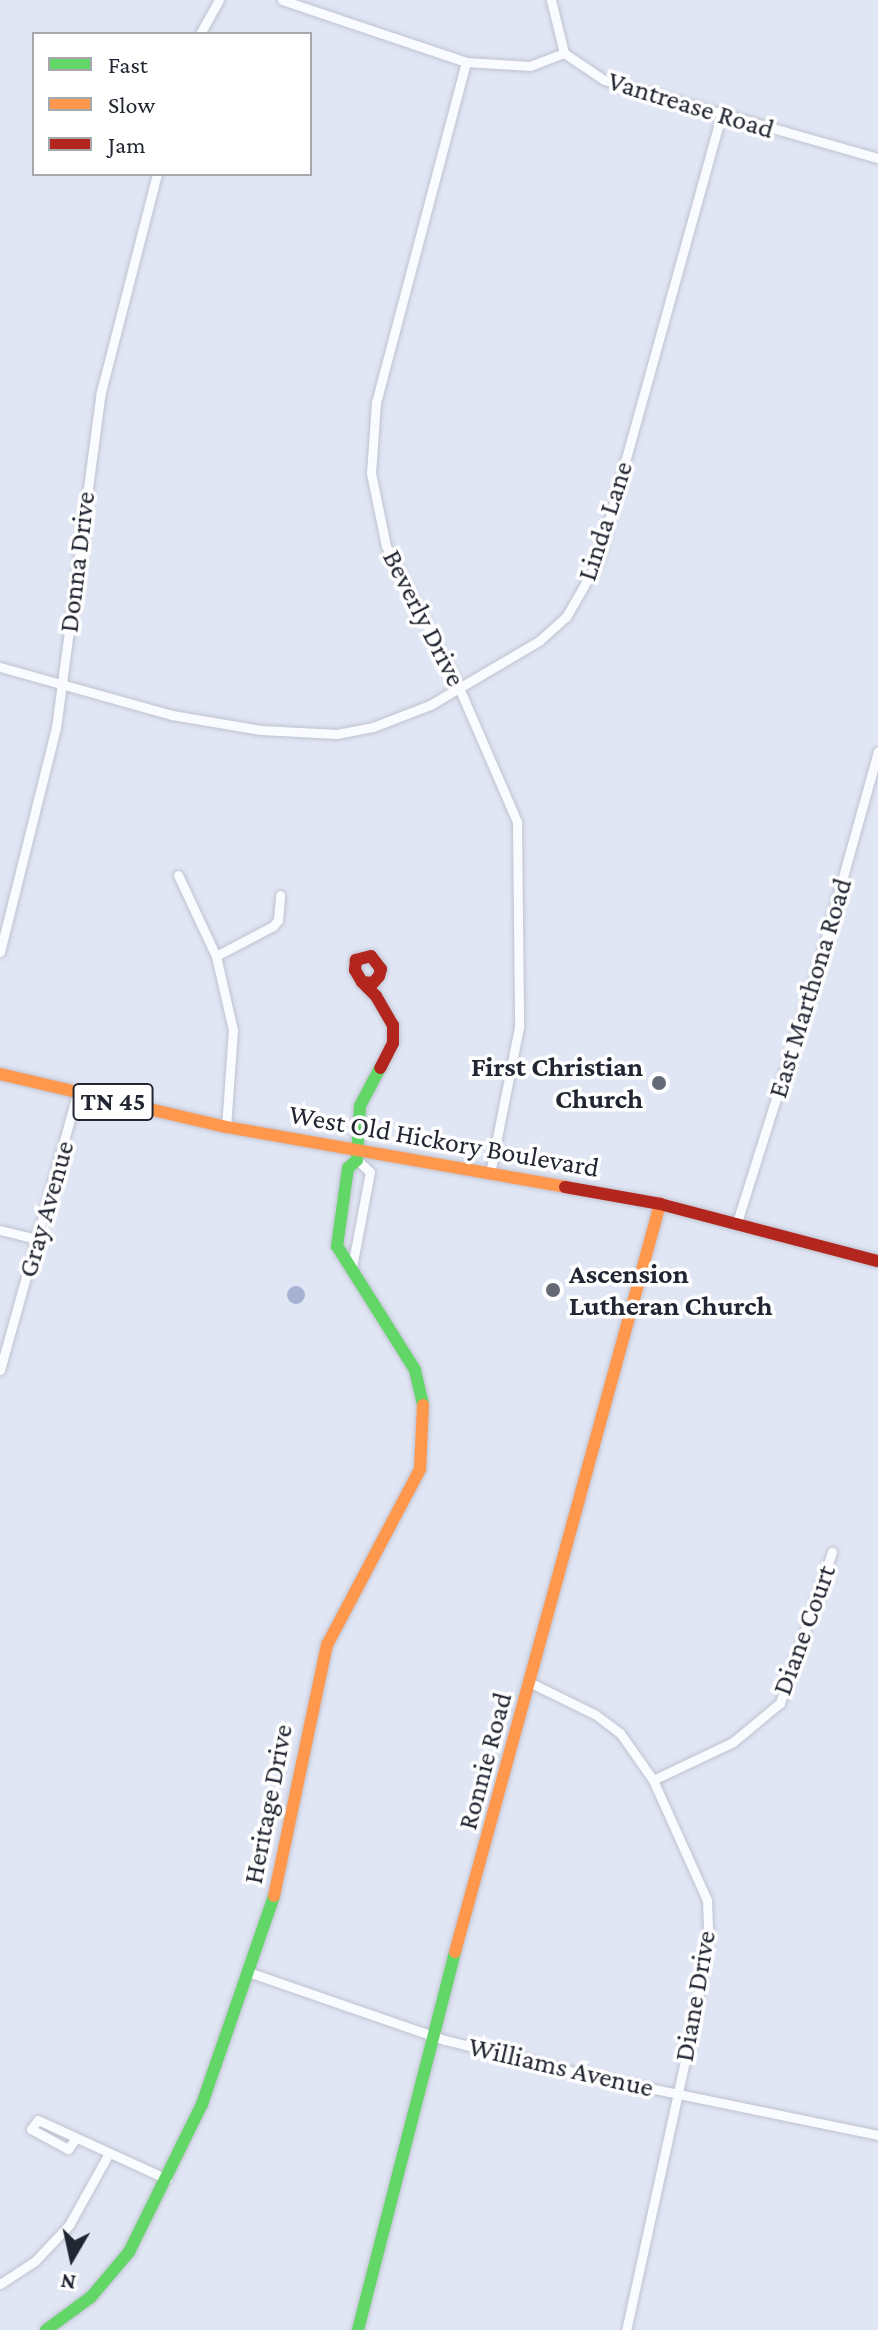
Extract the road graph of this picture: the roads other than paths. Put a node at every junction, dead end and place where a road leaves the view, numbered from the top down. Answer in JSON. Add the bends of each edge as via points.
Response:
{"nodes":[{"id":1,"x":219,"y":0,"type":"edge"},
{"id":2,"x":282,"y":0,"type":"edge"},
{"id":3,"x":551,"y":0,"type":"edge"},
{"id":4,"x":201,"y":32,"type":"edge"},
{"id":5,"x":564,"y":53,"type":"junction"},
{"id":6,"x":466,"y":62,"type":"junction"},
{"id":7,"x":721,"y":115,"type":"junction"},
{"id":8,"x":878,"y":158,"type":"edge"},
{"id":9,"x":156,"y":176,"type":"edge"},
{"id":10,"x":0,"y":667,"type":"edge"},
{"id":11,"x":62,"y":687,"type":"junction"},
{"id":12,"x":460,"y":690,"type":"junction"},
{"id":13,"x":878,"y":752,"type":"edge"},
{"id":14,"x":178,"y":875,"type":"dead end"},
{"id":15,"x":280,"y":895,"type":"dead end"},
{"id":16,"x":0,"y":952,"type":"edge"},
{"id":17,"x":216,"y":956,"type":"junction"},
{"id":18,"x":362,"y":982,"type":"dead end"},
{"id":19,"x":0,"y":1074,"type":"edge"},
{"id":20,"x":77,"y":1094,"type":"junction"},
{"id":21,"x":226,"y":1127,"type":"junction"},
{"id":22,"x":357,"y":1156,"type":"junction"},
{"id":23,"x":490,"y":1173,"type":"junction"},
{"id":24,"x":660,"y":1204,"type":"junction"},
{"id":25,"x":737,"y":1222,"type":"junction"},
{"id":26,"x":0,"y":1230,"type":"edge"},
{"id":27,"x":37,"y":1239,"type":"junction"},
{"id":28,"x":878,"y":1261,"type":"edge"},
{"id":29,"x":352,"y":1267,"type":"junction"},
{"id":30,"x":0,"y":1370,"type":"edge"},
{"id":31,"x":832,"y":1552,"type":"dead end"},
{"id":32,"x":531,"y":1683,"type":"junction"},
{"id":33,"x":653,"y":1780,"type":"junction"},
{"id":34,"x":251,"y":1973,"type":"junction"},
{"id":35,"x":431,"y":2036,"type":"junction"},
{"id":36,"x":676,"y":2095,"type":"junction"},
{"id":37,"x":878,"y":2135,"type":"edge"},
{"id":38,"x":76,"y":2138,"type":"dead end"},
{"id":39,"x":109,"y":2153,"type":"junction"},
{"id":40,"x":167,"y":2179,"type":"junction"},
{"id":41,"x":0,"y":2284,"type":"edge"},
{"id":42,"x":46,"y":2330,"type":"edge"},
{"id":43,"x":358,"y":2330,"type":"edge"},
{"id":44,"x":626,"y":2330,"type":"edge"}],
"edges":[{"from":1,"to":4,"type":"street"},
{"from":2,"to":6,"type":"street"},
{"from":3,"to":5,"type":"street"},
{"from":5,"to":6,"type":"street","via":[[530,66]]},
{"from":5,"to":7,"type":"street","name":"Vantrease Road","via":[[604,80]]},
{"from":6,"to":12,"type":"street","name":"Beverly Drive","via":[[376,402],[371,473],[386,546]]},
{"from":7,"to":8,"type":"street","name":"Vantrease Road"},
{"from":7,"to":12,"type":"street","name":"Linda Lane","via":[[589,580],[556,627]]},
{"from":9,"to":11,"type":"street","name":"Donna Drive","via":[[101,392]]},
{"from":10,"to":11,"type":"street","name":"Linda Lane"},
{"from":11,"to":12,"type":"street","name":"Linda Lane","via":[[172,715],[300,734],[373,727]]},
{"from":11,"to":16,"type":"street","name":"Donna Drive","via":[[46,779]]},
{"from":12,"to":23,"type":"street","name":"Beverly Drive","via":[[517,822],[519,1027]]},
{"from":13,"to":25,"type":"street","name":"East Marthona Road","via":[[826,940]]},
{"from":14,"to":17,"type":"street"},
{"from":15,"to":17,"type":"street","via":[[273,926]]},
{"from":17,"to":21,"type":"street","via":[[233,1030]]},
{"from":18,"to":22,"type":"street","name":"Heritage Drive","via":[[393,1025],[393,1043],[360,1106]]},
{"from":19,"to":20,"type":"street","name":"West Old Hickory Boulevard","number":"TN 45"},
{"from":20,"to":21,"type":"street","name":"West Old Hickory Boulevard","number":"TN 45"},
{"from":20,"to":27,"type":"street","name":"Gray Avenue"},
{"from":21,"to":22,"type":"street","name":"West Old Hickory Boulevard","number":"TN 45"},
{"from":22,"to":23,"type":"street","name":"West Old Hickory Boulevard","number":"TN 45"},
{"from":22,"to":29,"type":"street","name":"Heritage Drive","via":[[370,1172]]},
{"from":22,"to":29,"type":"street","name":"Heritage Drive","via":[[348,1168],[337,1246]]},
{"from":23,"to":24,"type":"street","name":"West Old Hickory Boulevard","number":"TN 45"},
{"from":24,"to":25,"type":"street","name":"West Old Hickory Boulevard","number":"TN 45"},
{"from":24,"to":32,"type":"street","name":"Ronnie Road"},
{"from":25,"to":28,"type":"street","name":"West Old Hickory Boulevard","number":"TN 45"},
{"from":26,"to":27,"type":"street"},
{"from":27,"to":30,"type":"street","name":"Gray Avenue"},
{"from":29,"to":34,"type":"street","name":"Heritage Drive","via":[[415,1370],[426,1417],[424,1447],[403,1508],[327,1645],[288,1846]]},
{"from":31,"to":33,"type":"street","name":"Diane Court","via":[[780,1703],[733,1742]]},
{"from":32,"to":33,"type":"street","name":"Diane Drive","via":[[620,1733]]},
{"from":32,"to":35,"type":"street","name":"Ronnie Road"},
{"from":33,"to":36,"type":"street","name":"Diane Drive","via":[[701,1880],[709,1927]]},
{"from":34,"to":35,"type":"street","name":"Williams Avenue"},
{"from":34,"to":40,"type":"street","name":"Heritage Drive","via":[[221,2058]]},
{"from":35,"to":36,"type":"street","name":"Williams Avenue"},
{"from":35,"to":43,"type":"street","name":"Ronnie Road"},
{"from":36,"to":37,"type":"street","name":"Williams Avenue"},
{"from":36,"to":44,"type":"street","name":"Diane Drive"},
{"from":38,"to":39,"type":"street"},
{"from":39,"to":40,"type":"street"},
{"from":39,"to":41,"type":"street","via":[[69,2225],[35,2261]]},
{"from":40,"to":42,"type":"street","name":"Heritage Drive","via":[[119,2266],[78,2308]]}]}
